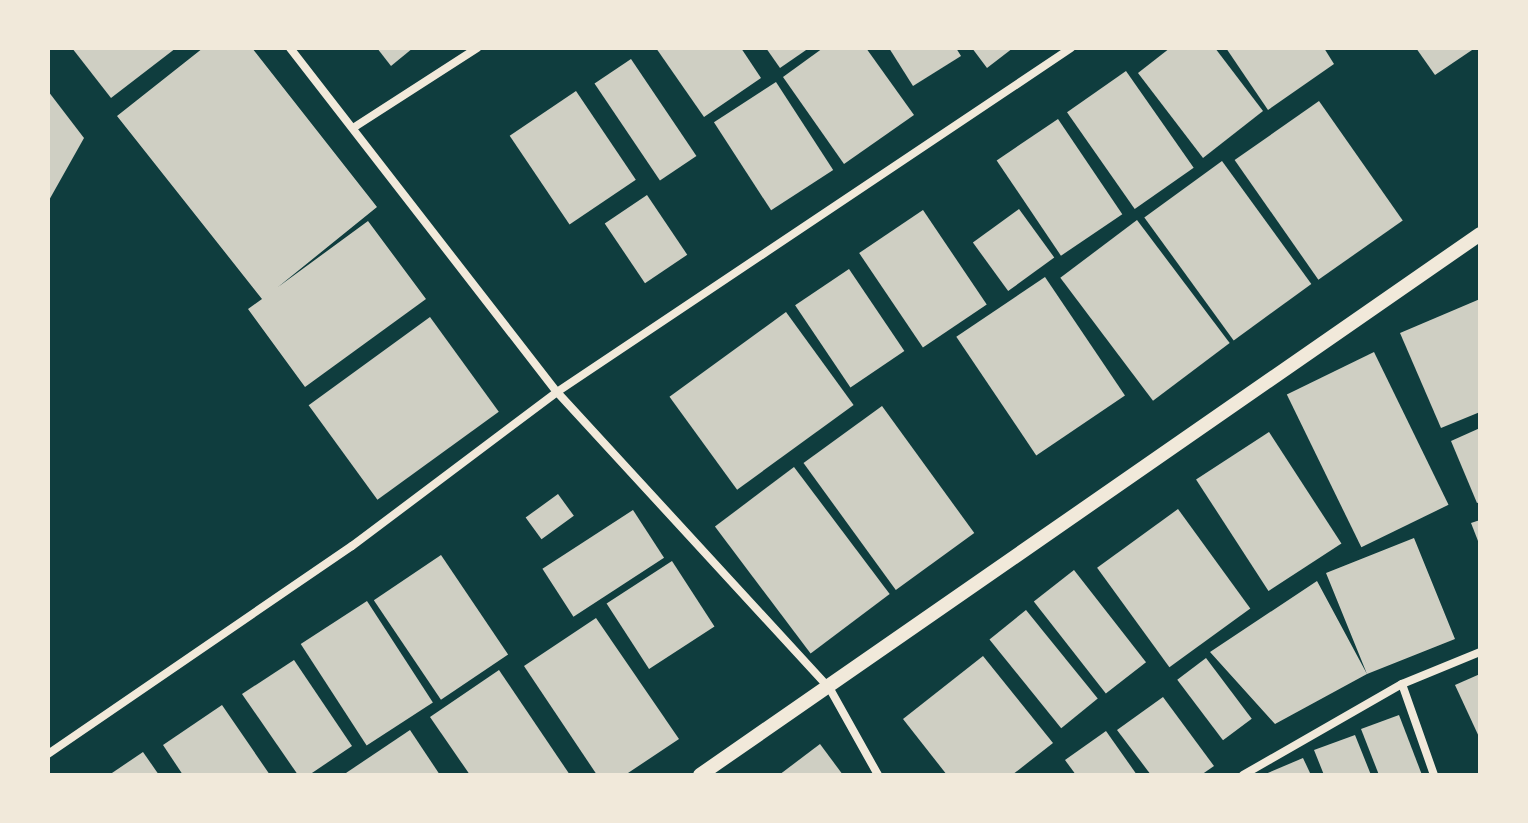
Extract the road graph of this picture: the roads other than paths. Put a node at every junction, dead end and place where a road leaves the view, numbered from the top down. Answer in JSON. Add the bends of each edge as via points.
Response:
{"nodes":[{"id":1,"x":290,"y":48,"type":"edge"},
{"id":2,"x":477,"y":48,"type":"edge"},
{"id":3,"x":1071,"y":48,"type":"edge"},
{"id":4,"x":353,"y":128,"type":"junction"},
{"id":5,"x":1480,"y":234,"type":"edge"},
{"id":6,"x":557,"y":392,"type":"junction"},
{"id":7,"x":1480,"y":652,"type":"edge"},
{"id":8,"x":1402,"y":684,"type":"junction"},
{"id":9,"x":830,"y":689,"type":"junction"},
{"id":10,"x":48,"y":754,"type":"edge"},
{"id":11,"x":700,"y":775,"type":"edge"},
{"id":12,"x":878,"y":775,"type":"edge"},
{"id":13,"x":1243,"y":775,"type":"edge"},
{"id":14,"x":1434,"y":775,"type":"edge"}],
"edges":[{"from":1,"to":4,"type":"street"},
{"from":2,"to":4,"type":"street"},
{"from":3,"to":6,"type":"street"},
{"from":4,"to":6,"type":"street"},
{"from":5,"to":9,"type":"street"},
{"from":6,"to":9,"type":"street"},
{"from":6,"to":10,"type":"street","via":[[352,546]]},
{"from":7,"to":8,"type":"street"},
{"from":8,"to":13,"type":"street"},
{"from":8,"to":14,"type":"street"},
{"from":9,"to":11,"type":"street"},
{"from":9,"to":12,"type":"street"}]}
